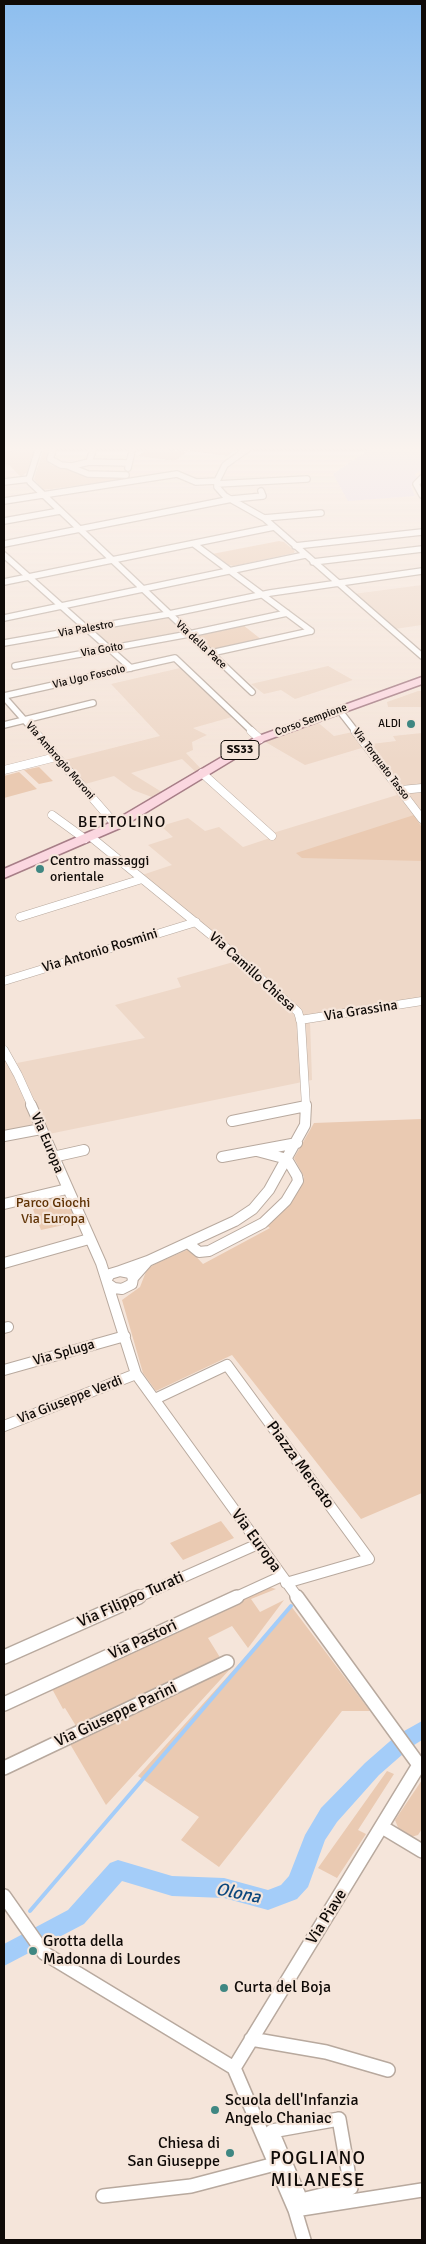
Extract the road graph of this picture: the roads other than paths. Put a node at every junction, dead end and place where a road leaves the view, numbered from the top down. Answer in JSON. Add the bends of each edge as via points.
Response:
{"nodes":[{"id":1,"x":104,"y":552,"type":"edge"},
{"id":2,"x":155,"y":552,"type":"edge"},
{"id":3,"x":205,"y":552,"type":"edge"},
{"id":4,"x":301,"y":552,"type":"edge"},
{"id":5,"x":399,"y":552,"type":"edge"},
{"id":6,"x":4,"y":555,"type":"edge"},
{"id":7,"x":305,"y":555,"type":"junction"},
{"id":8,"x":113,"y":560,"type":"junction"},
{"id":9,"x":313,"y":562,"type":"junction"},
{"id":10,"x":230,"y":570,"type":"junction"},
{"id":11,"x":422,"y":571,"type":"edge"},
{"id":12,"x":28,"y":577,"type":"junction"},
{"id":13,"x":4,"y":582,"type":"edge"},
{"id":14,"x":336,"y":582,"type":"junction"},
{"id":15,"x":143,"y":588,"type":"junction"},
{"id":16,"x":262,"y":594,"type":"junction"},
{"id":17,"x":62,"y":606,"type":"junction"},
{"id":18,"x":287,"y":613,"type":"junction"},
{"id":19,"x":168,"y":614,"type":"junction"},
{"id":20,"x":4,"y":618,"type":"edge"},
{"id":21,"x":88,"y":629,"type":"junction"},
{"id":22,"x":189,"y":634,"type":"junction"},
{"id":23,"x":4,"y":643,"type":"edge"},
{"id":24,"x":110,"y":649,"type":"junction"},
{"id":25,"x":211,"y":653,"type":"junction"},
{"id":26,"x":422,"y":656,"type":"edge"},
{"id":27,"x":175,"y":658,"type":"joint"},
{"id":28,"x":15,"y":666,"type":"dead end"},
{"id":29,"x":131,"y":668,"type":"junction"},
{"id":30,"x":422,"y":680,"type":"edge"},
{"id":31,"x":422,"y":684,"type":"edge"},
{"id":32,"x":252,"y":692,"type":"dead end"},
{"id":33,"x":382,"y":695,"type":"junction"},
{"id":34,"x":4,"y":697,"type":"edge"},
{"id":35,"x":93,"y":703,"type":"dead end"},
{"id":36,"x":339,"y":710,"type":"junction"},
{"id":37,"x":24,"y":720,"type":"junction"},
{"id":38,"x":4,"y":725,"type":"edge"},
{"id":39,"x":260,"y":739,"type":"junction"},
{"id":40,"x":56,"y":757,"type":"junction"},
{"id":41,"x":4,"y":770,"type":"edge"},
{"id":42,"x":202,"y":773,"type":"junction"},
{"id":43,"x":422,"y":788,"type":"edge"},
{"id":44,"x":401,"y":790,"type":"junction"},
{"id":45,"x":52,"y":815,"type":"dead end"},
{"id":46,"x":422,"y":819,"type":"edge"},
{"id":47,"x":116,"y":825,"type":"junction"},
{"id":48,"x":272,"y":836,"type":"dead end"},
{"id":49,"x":88,"y":838,"type":"junction"},
{"id":50,"x":4,"y":874,"type":"edge"},
{"id":51,"x":142,"y":879,"type":"junction"},
{"id":52,"x":20,"y":917,"type":"dead end"},
{"id":53,"x":196,"y":922,"type":"junction"},
{"id":54,"x":95,"y":953,"type":"joint"},
{"id":55,"x":4,"y":981,"type":"edge"},
{"id":56,"x":422,"y":1001,"type":"edge"},
{"id":57,"x":300,"y":1020,"type":"junction"},
{"id":58,"x":4,"y":1050,"type":"edge"},
{"id":59,"x":306,"y":1106,"type":"junction"},
{"id":60,"x":232,"y":1121,"type":"dead end"},
{"id":61,"x":40,"y":1128,"type":"junction"},
{"id":62,"x":4,"y":1136,"type":"edge"},
{"id":63,"x":297,"y":1143,"type":"junction"},
{"id":64,"x":84,"y":1150,"type":"dead end"},
{"id":65,"x":257,"y":1151,"type":"junction"},
{"id":66,"x":53,"y":1157,"type":"junction"},
{"id":67,"x":222,"y":1157,"type":"dead end"},
{"id":68,"x":287,"y":1160,"type":"junction"},
{"id":69,"x":67,"y":1189,"type":"junction"},
{"id":70,"x":4,"y":1204,"type":"edge"},
{"id":71,"x":89,"y":1239,"type":"junction"},
{"id":72,"x":188,"y":1243,"type":"junction"},
{"id":73,"x":148,"y":1261,"type":"junction"},
{"id":74,"x":4,"y":1263,"type":"edge"},
{"id":75,"x":101,"y":1263,"type":"junction"},
{"id":76,"x":118,"y":1271,"type":"junction"},
{"id":77,"x":107,"y":1281,"type":"junction"},
{"id":78,"x":131,"y":1282,"type":"junction"},
{"id":79,"x":115,"y":1306,"type":"junction"},
{"id":80,"x":125,"y":1336,"type":"junction"},
{"id":81,"x":4,"y":1370,"type":"edge"},
{"id":82,"x":136,"y":1374,"type":"junction"},
{"id":83,"x":155,"y":1399,"type":"junction"},
{"id":84,"x":4,"y":1426,"type":"edge"},
{"id":85,"x":258,"y":1544,"type":"junction"},
{"id":86,"x":284,"y":1579,"type":"junction"},
{"id":87,"x":4,"y":1657,"type":"edge"},
{"id":88,"x":227,"y":1662,"type":"dead end"},
{"id":89,"x":4,"y":1704,"type":"edge"},
{"id":90,"x":420,"y":1765,"type":"edge"},
{"id":91,"x":4,"y":1768,"type":"edge"},
{"id":92,"x":382,"y":1827,"type":"junction"},
{"id":93,"x":420,"y":1850,"type":"edge"},
{"id":94,"x":4,"y":1896,"type":"edge"},
{"id":95,"x":251,"y":2039,"type":"junction"},
{"id":96,"x":234,"y":2068,"type":"junction"},
{"id":97,"x":388,"y":2070,"type":"dead end"},
{"id":98,"x":275,"y":2164,"type":"junction"},
{"id":99,"x":422,"y":2190,"type":"edge"},
{"id":100,"x":103,"y":2196,"type":"dead end"},
{"id":101,"x":298,"y":2205,"type":"junction"},
{"id":102,"x":304,"y":2240,"type":"edge"}],
"edges":[{"from":1,"to":8,"type":"street","name":"Via della Pace"},
{"from":2,"to":8,"type":"street"},
{"from":3,"to":10,"type":"street"},
{"from":4,"to":7,"type":"street"},
{"from":5,"to":9,"type":"street"},
{"from":6,"to":12,"type":"street"},
{"from":7,"to":9,"type":"street"},
{"from":7,"to":10,"type":"street"},
{"from":8,"to":12,"type":"street"},
{"from":8,"to":15,"type":"street","name":"Via della Pace"},
{"from":9,"to":14,"type":"street"},
{"from":10,"to":15,"type":"street"},
{"from":10,"to":16,"type":"street"},
{"from":11,"to":14,"type":"street","name":"Via Palestro"},
{"from":12,"to":13,"type":"street"},
{"from":12,"to":17,"type":"street"},
{"from":14,"to":16,"type":"street","name":"Via Palestro"},
{"from":14,"to":26,"type":"street"},
{"from":15,"to":17,"type":"street"},
{"from":15,"to":19,"type":"street","name":"Via della Pace"},
{"from":16,"to":18,"type":"street"},
{"from":16,"to":19,"type":"street","name":"Via Palestro"},
{"from":17,"to":20,"type":"street"},
{"from":17,"to":21,"type":"street"},
{"from":18,"to":22,"type":"street"},
{"from":18,"to":25,"type":"street","via":[[311,631]]},
{"from":19,"to":21,"type":"street","name":"Via Palestro"},
{"from":19,"to":22,"type":"street","name":"Via della Pace"},
{"from":21,"to":23,"type":"street","name":"Via Palestro"},
{"from":21,"to":24,"type":"street"},
{"from":22,"to":24,"type":"street","name":"Via Goito"},
{"from":22,"to":25,"type":"street","name":"Via della Pace"},
{"from":24,"to":28,"type":"street","name":"Via Goito"},
{"from":24,"to":29,"type":"street"},
{"from":25,"to":32,"type":"street","name":"Via della Pace"},
{"from":27,"to":29,"type":"street","name":"Via Ugo Foscolo"},
{"from":27,"to":39,"type":"street"},
{"from":29,"to":34,"type":"street","name":"Via Ugo Foscolo"},
{"from":30,"to":33,"type":"main road","name":"Corso Sempione"},
{"from":31,"to":33,"type":"main road","name":"Corso Sempione"},
{"from":33,"to":36,"type":"main road","name":"Corso Sempione","number":"SS33"},
{"from":34,"to":37,"type":"street","name":"Via Ambrogio Moroni"},
{"from":35,"to":37,"type":"street"},
{"from":36,"to":39,"type":"main road","name":"Corso Sempione","number":"SS33"},
{"from":36,"to":44,"type":"street","name":"Via Torquato Tasso"},
{"from":37,"to":38,"type":"street"},
{"from":37,"to":40,"type":"street","name":"Via Ambrogio Moroni"},
{"from":39,"to":42,"type":"main road","name":"Corso Sempione","number":"SS33"},
{"from":40,"to":41,"type":"street"},
{"from":40,"to":47,"type":"street","name":"Via Ambrogio Moroni"},
{"from":42,"to":47,"type":"main road","name":"Corso Sempione","number":"SS33"},
{"from":42,"to":48,"type":"street"},
{"from":43,"to":44,"type":"street"},
{"from":44,"to":46,"type":"street","name":"Via Torquato Tasso"},
{"from":45,"to":49,"type":"street","name":"Via Camillo Chiesa"},
{"from":47,"to":49,"type":"main road","name":"Corso Sempione","number":"SS33"},
{"from":49,"to":50,"type":"main road","name":"Corso Sempione","number":"SS33"},
{"from":49,"to":51,"type":"street","name":"Via Camillo Chiesa"},
{"from":51,"to":52,"type":"street"},
{"from":51,"to":53,"type":"street","name":"Via Camillo Chiesa"},
{"from":53,"to":54,"type":"street","name":"Via Antonio Rosmini"},
{"from":53,"to":57,"type":"street","name":"Via Camillo Chiesa","via":[[290,1004],[298,1012]]},
{"from":54,"to":55,"type":"street","name":"Via Antonio Rosmini"},
{"from":56,"to":57,"type":"street","name":"Via Grassina"},
{"from":57,"to":59,"type":"street","name":"Via Camillo Chiesa"},
{"from":58,"to":61,"type":"street","name":"Via Europa"},
{"from":59,"to":60,"type":"street"},
{"from":59,"to":63,"type":"street","name":"Via Camillo Chiesa","via":[[305,1125]]},
{"from":61,"to":62,"type":"street"},
{"from":61,"to":66,"type":"street","name":"Via Europa"},
{"from":63,"to":65,"type":"street"},
{"from":63,"to":68,"type":"street","name":"Via Camillo Chiesa"},
{"from":64,"to":66,"type":"street"},
{"from":65,"to":67,"type":"street"},
{"from":65,"to":68,"type":"street"},
{"from":66,"to":69,"type":"street","name":"Via Europa"},
{"from":68,"to":72,"type":"street","name":"Via Camillo Chiesa","via":[[266,1195],[253,1209]]},
{"from":68,"to":72,"type":"street","via":[[298,1179],[286,1201],[270,1218],[209,1251],[198,1252]]},
{"from":69,"to":70,"type":"street"},
{"from":69,"to":71,"type":"street","name":"Via Europa"},
{"from":71,"to":74,"type":"street"},
{"from":71,"to":75,"type":"street","name":"Via Europa"},
{"from":72,"to":73,"type":"street","name":"Via Camillo Chiesa"},
{"from":73,"to":76,"type":"street","name":"Via Camillo Chiesa"},
{"from":73,"to":78,"type":"street","name":"Via Camillo Chiesa"},
{"from":75,"to":76,"type":"street"},
{"from":75,"to":77,"type":"street","name":"Via Europa"},
{"from":76,"to":77,"type":"street","name":"Via Camillo Chiesa","via":[[110,1274]]},
{"from":76,"to":78,"type":"street","via":[[130,1273]]},
{"from":77,"to":78,"type":"street","via":[[118,1288]]},
{"from":77,"to":79,"type":"street","name":"Via Europa"},
{"from":78,"to":79,"type":"street"},
{"from":79,"to":80,"type":"street","name":"Via Europa"},
{"from":80,"to":81,"type":"street","name":"Via Spluga"},
{"from":80,"to":82,"type":"street","name":"Via Europa"},
{"from":82,"to":83,"type":"street","name":"Via Europa"},
{"from":82,"to":84,"type":"street","name":"Via Giuseppe Verdi"},
{"from":83,"to":85,"type":"street","name":"Via Europa"},
{"from":83,"to":86,"type":"street","name":"Piazza Mercato","via":[[227,1365],[369,1559]]},
{"from":85,"to":86,"type":"street","name":"Via Europa"},
{"from":85,"to":87,"type":"street","name":"Via Filippo Turati"},
{"from":86,"to":89,"type":"street","name":"Via Pastori"},
{"from":86,"to":90,"type":"street","name":"Via Europa"},
{"from":88,"to":91,"type":"street","name":"Via Giuseppe Parini"},
{"from":90,"to":92,"type":"street","name":"Via Piave"},
{"from":92,"to":93,"type":"street"},
{"from":92,"to":95,"type":"street","name":"Via Piave"},
{"from":94,"to":96,"type":"street","via":[[44,1953]]},
{"from":95,"to":96,"type":"street","name":"Via Piave"},
{"from":95,"to":97,"type":"street","via":[[326,2052]]},
{"from":96,"to":98,"type":"street"},
{"from":98,"to":100,"type":"street","via":[[191,2186]]},
{"from":98,"to":101,"type":"street"},
{"from":99,"to":101,"type":"street"},
{"from":101,"to":101,"type":"street","via":[[351,2188],[339,2119],[272,2131]]},
{"from":101,"to":102,"type":"street"}]}
